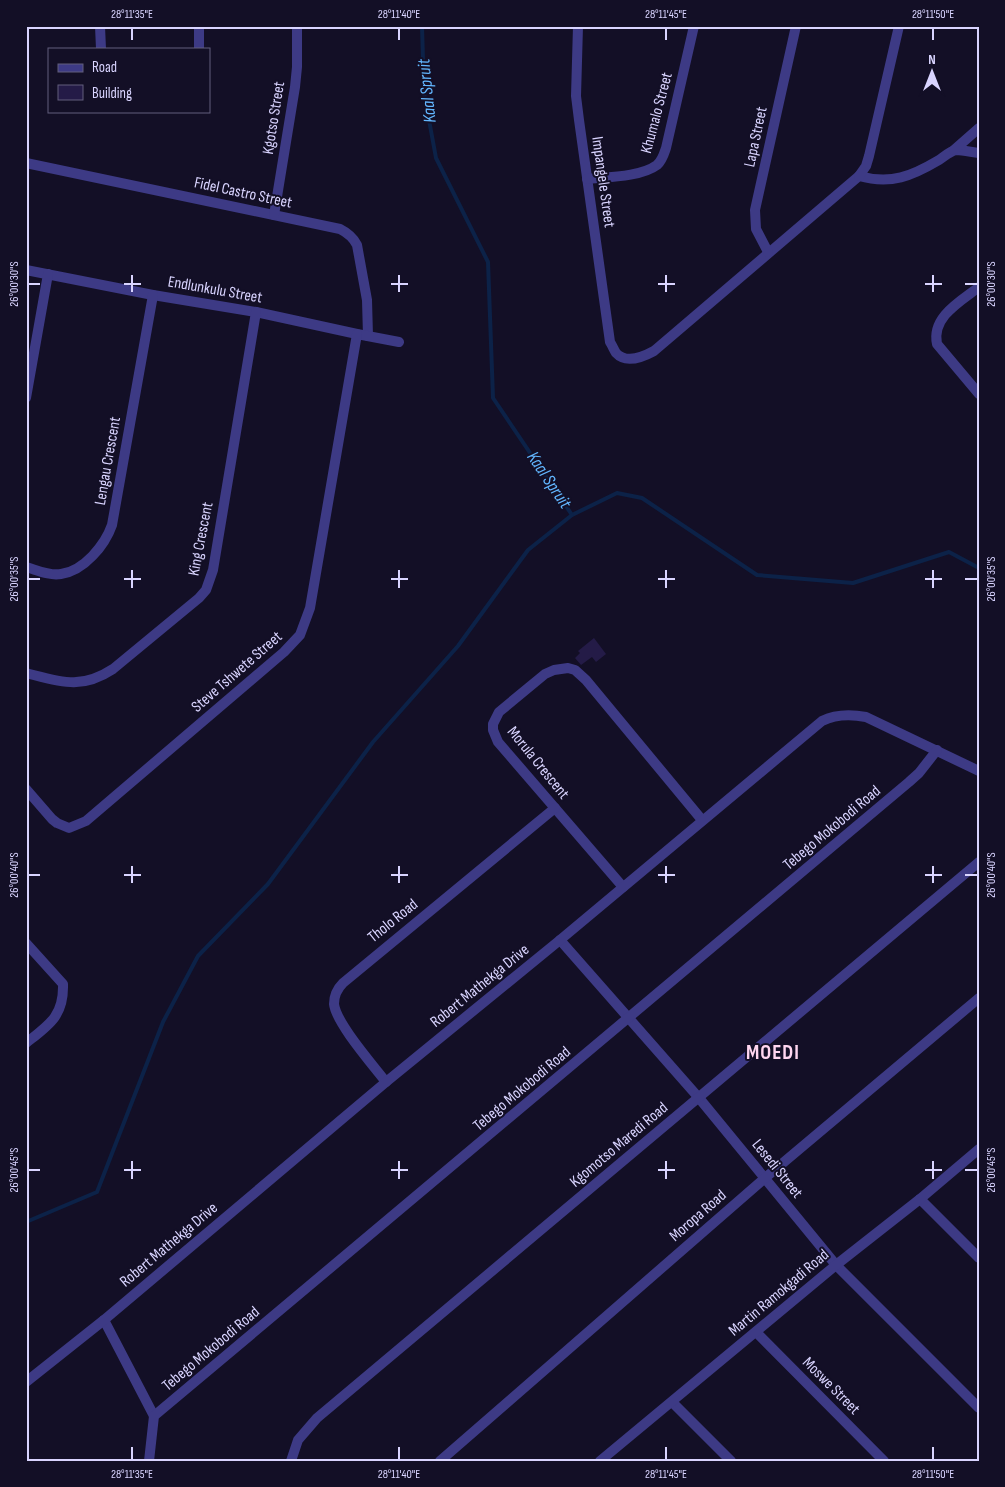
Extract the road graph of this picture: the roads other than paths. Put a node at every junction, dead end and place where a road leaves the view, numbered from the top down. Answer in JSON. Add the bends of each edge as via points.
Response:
{"nodes":[{"id":1,"x":100,"y":26,"type":"edge"},
{"id":2,"x":199,"y":26,"type":"edge"},
{"id":3,"x":297,"y":26,"type":"edge"},
{"id":4,"x":578,"y":26,"type":"edge"},
{"id":5,"x":694,"y":26,"type":"edge"},
{"id":6,"x":796,"y":26,"type":"edge"},
{"id":7,"x":899,"y":26,"type":"edge"},
{"id":8,"x":101,"y":48,"type":"edge"},
{"id":9,"x":199,"y":48,"type":"edge"},
{"id":10,"x":979,"y":128,"type":"edge"},
{"id":11,"x":954,"y":150,"type":"junction"},
{"id":12,"x":979,"y":153,"type":"edge"},
{"id":13,"x":26,"y":163,"type":"edge"},
{"id":14,"x":859,"y":176,"type":"junction"},
{"id":15,"x":587,"y":179,"type":"junction"},
{"id":16,"x":274,"y":214,"type":"junction"},
{"id":17,"x":768,"y":252,"type":"junction"},
{"id":18,"x":26,"y":270,"type":"edge"},
{"id":19,"x":48,"y":274,"type":"junction"},
{"id":20,"x":979,"y":287,"type":"edge"},
{"id":21,"x":153,"y":295,"type":"junction"},
{"id":22,"x":256,"y":312,"type":"junction"},
{"id":23,"x":358,"y":334,"type":"junction"},
{"id":24,"x":368,"y":336,"type":"junction"},
{"id":25,"x":399,"y":342,"type":"dead end"},
{"id":26,"x":979,"y":394,"type":"edge"},
{"id":27,"x":26,"y":398,"type":"edge"},
{"id":28,"x":26,"y":567,"type":"edge"},
{"id":29,"x":26,"y":673,"type":"edge"},
{"id":30,"x":937,"y":750,"type":"junction"},
{"id":31,"x":979,"y":771,"type":"edge"},
{"id":32,"x":26,"y":789,"type":"edge"},
{"id":33,"x":554,"y":808,"type":"junction"},
{"id":34,"x":702,"y":820,"type":"junction"},
{"id":35,"x":979,"y":862,"type":"edge"},
{"id":36,"x":623,"y":887,"type":"junction"},
{"id":37,"x":560,"y":940,"type":"junction"},
{"id":38,"x":26,"y":944,"type":"edge"},
{"id":39,"x":979,"y":998,"type":"edge"},
{"id":40,"x":629,"y":1019,"type":"junction"},
{"id":41,"x":26,"y":1043,"type":"edge"},
{"id":42,"x":386,"y":1082,"type":"junction"},
{"id":43,"x":699,"y":1098,"type":"junction"},
{"id":44,"x":979,"y":1149,"type":"edge"},
{"id":45,"x":765,"y":1178,"type":"junction"},
{"id":46,"x":920,"y":1199,"type":"junction"},
{"id":47,"x":979,"y":1258,"type":"edge"},
{"id":48,"x":836,"y":1264,"type":"junction"},
{"id":49,"x":104,"y":1320,"type":"junction"},
{"id":50,"x":756,"y":1332,"type":"junction"},
{"id":51,"x":26,"y":1382,"type":"edge"},
{"id":52,"x":672,"y":1402,"type":"junction"},
{"id":53,"x":979,"y":1408,"type":"edge"},
{"id":54,"x":154,"y":1416,"type":"junction"},
{"id":55,"x":148,"y":1461,"type":"edge"},
{"id":56,"x":291,"y":1461,"type":"edge"},
{"id":57,"x":440,"y":1461,"type":"edge"},
{"id":58,"x":600,"y":1461,"type":"edge"},
{"id":59,"x":731,"y":1461,"type":"edge"},
{"id":60,"x":884,"y":1461,"type":"edge"}],
"edges":[{"from":1,"to":8,"type":"street"},
{"from":2,"to":9,"type":"street"},
{"from":3,"to":16,"type":"street","name":"Kgotso Street","via":[[295,87]]},
{"from":4,"to":15,"type":"street","name":"Impangele Street","via":[[576,96]]},
{"from":5,"to":15,"type":"street","name":"Khumalo Street","via":[[666,148],[658,165],[632,174]]},
{"from":6,"to":17,"type":"street","name":"Lapa Street","via":[[755,210],[756,229]]},
{"from":7,"to":14,"type":"street","via":[[869,156]]},
{"from":10,"to":11,"type":"street"},
{"from":11,"to":12,"type":"street"},
{"from":11,"to":14,"type":"street","via":[[908,176],[882,181]]},
{"from":13,"to":16,"type":"street","name":"Fidel Castro Street"},
{"from":14,"to":17,"type":"street"},
{"from":15,"to":17,"type":"street","name":"Impangele Street","via":[[610,342],[616,353],[624,357],[644,357],[654,351]]},
{"from":16,"to":24,"type":"street","name":"Fidel Castro Street","via":[[340,229],[353,238],[367,300]]},
{"from":18,"to":19,"type":"street","name":"Endlunkulu Street"},
{"from":19,"to":21,"type":"street","name":"Endlunkulu Street"},
{"from":19,"to":27,"type":"street"},
{"from":20,"to":26,"type":"street","via":[[949,311],[937,327],[935,336],[946,356]]},
{"from":21,"to":22,"type":"street","name":"Endlunkulu Street"},
{"from":21,"to":28,"type":"street","name":"Lengau Crescent","via":[[109,534],[81,566],[71,571],[47,574]]},
{"from":22,"to":23,"type":"street","name":"Endlunkulu Street"},
{"from":22,"to":29,"type":"street","name":"King Crescent","via":[[213,570],[206,590],[99,679],[68,682]]},
{"from":23,"to":24,"type":"street","name":"Endlunkulu Street"},
{"from":23,"to":32,"type":"street","name":"Steve Tshwete Street","via":[[310,608],[300,635],[86,820],[69,828],[57,824]]},
{"from":24,"to":25,"type":"street","name":"Endlunkulu Street"},
{"from":30,"to":31,"type":"street","name":"Robert Mathekga Drive"},
{"from":30,"to":34,"type":"street","name":"Robert Mathekga Drive","via":[[866,717],[848,714],[830,717],[815,725]]},
{"from":30,"to":40,"type":"street","name":"Tebego Mokobodi Road","via":[[909,782]]},
{"from":33,"to":34,"type":"street","name":"Morula Crescent","via":[[498,742],[493,724],[499,712],[546,674],[568,668],[586,680]]},
{"from":33,"to":36,"type":"street","name":"Morula Crescent"},
{"from":33,"to":42,"type":"street","name":"Tholo Road","via":[[339,987],[334,996],[338,1016]]},
{"from":34,"to":36,"type":"street","name":"Robert Mathekga Drive"},
{"from":35,"to":43,"type":"street","name":"Kgomotso Maredi Road"},
{"from":36,"to":37,"type":"street","name":"Robert Mathekga Drive"},
{"from":37,"to":40,"type":"street","name":"Lesedi Street"},
{"from":37,"to":42,"type":"street","name":"Robert Mathekga Drive"},
{"from":38,"to":41,"type":"street","via":[[63,984],[60,1009],[55,1018]]},
{"from":39,"to":45,"type":"street","name":"Moropa Road"},
{"from":40,"to":43,"type":"street","name":"Lesedi Street"},
{"from":40,"to":54,"type":"street","name":"Tebego Mokobodi Road"},
{"from":42,"to":49,"type":"street","name":"Robert Mathekga Drive"},
{"from":43,"to":45,"type":"street","name":"Lesedi Street"},
{"from":43,"to":56,"type":"street","name":"Kgomotso Maredi Road","via":[[317,1418],[298,1440]]},
{"from":44,"to":46,"type":"street","name":"Martin Ramokgadi Road"},
{"from":45,"to":48,"type":"street","name":"Lesedi Street"},
{"from":45,"to":57,"type":"street","name":"Moropa Road"},
{"from":46,"to":47,"type":"street"},
{"from":46,"to":48,"type":"street","name":"Martin Ramokgadi Road"},
{"from":48,"to":50,"type":"street","name":"Martin Ramokgadi Road"},
{"from":48,"to":53,"type":"street","name":"Lesedi Street"},
{"from":49,"to":51,"type":"street","name":"Robert Mathekga Drive"},
{"from":49,"to":54,"type":"street"},
{"from":50,"to":52,"type":"street","name":"Martin Ramokgadi Road"},
{"from":50,"to":60,"type":"street","name":"Moswe Street"},
{"from":52,"to":58,"type":"street","name":"Martin Ramokgadi Road"},
{"from":52,"to":59,"type":"street"},
{"from":54,"to":55,"type":"street"}]}
